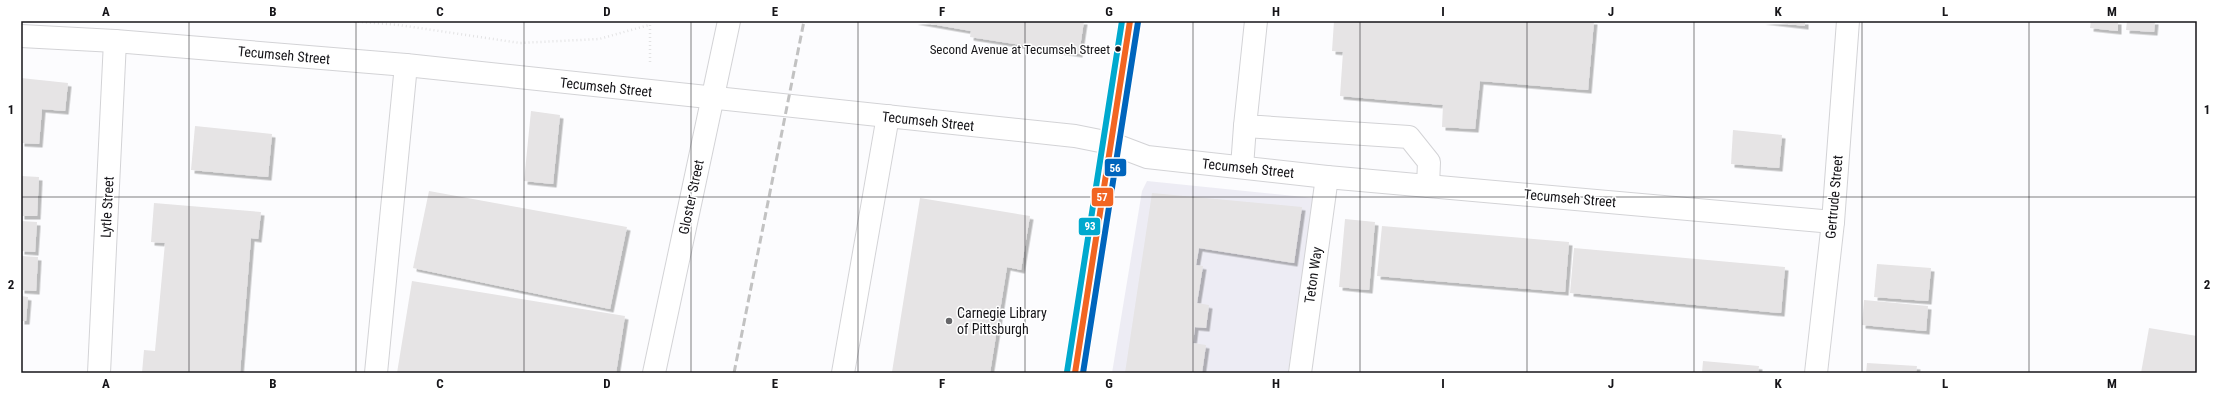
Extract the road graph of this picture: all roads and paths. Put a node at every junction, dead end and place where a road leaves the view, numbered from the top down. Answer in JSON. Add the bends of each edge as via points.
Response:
{"nodes":[{"id":1,"x":350,"y":21,"type":"edge"},
{"id":2,"x":650,"y":21,"type":"edge"},
{"id":3,"x":729,"y":21,"type":"edge"},
{"id":4,"x":1130,"y":21,"type":"edge"},
{"id":5,"x":1256,"y":21,"type":"edge"},
{"id":6,"x":1848,"y":21,"type":"edge"},
{"id":7,"x":649,"y":25,"type":"junction"},
{"id":8,"x":21,"y":36,"type":"edge"},
{"id":9,"x":115,"y":41,"type":"junction"},
{"id":10,"x":406,"y":65,"type":"junction"},
{"id":11,"x":650,"y":66,"type":"dead end"},
{"id":12,"x":712,"y":98,"type":"junction"},
{"id":13,"x":888,"y":116,"type":"junction"},
{"id":14,"x":1245,"y":126,"type":"junction"},
{"id":15,"x":1110,"y":143,"type":"junction"},
{"id":16,"x":1242,"y":167,"type":"junction"},
{"id":17,"x":1327,"y":177,"type":"junction"},
{"id":18,"x":1428,"y":186,"type":"junction"},
{"id":19,"x":1832,"y":222,"type":"junction"},
{"id":20,"x":99,"y":373,"type":"edge"},
{"id":21,"x":376,"y":373,"type":"edge"},
{"id":22,"x":654,"y":373,"type":"edge"},
{"id":23,"x":843,"y":373,"type":"edge"},
{"id":24,"x":1075,"y":373,"type":"edge"},
{"id":25,"x":1300,"y":373,"type":"edge"},
{"id":26,"x":1816,"y":373,"type":"edge"}],
"edges":[{"from":1,"to":7,"type":"path","via":[[520,43],[599,39]]},
{"from":2,"to":7,"type":"path"},
{"from":3,"to":12,"type":"street","name":"Gloster Street"},
{"from":4,"to":15,"type":"street"},
{"from":5,"to":14,"type":"street"},
{"from":6,"to":19,"type":"street","name":"Gertrude Street"},
{"from":7,"to":11,"type":"path"},
{"from":8,"to":9,"type":"street","name":"Tecumseh Street"},
{"from":9,"to":10,"type":"street","name":"Tecumseh Street"},
{"from":9,"to":20,"type":"street","name":"Lytle Street"},
{"from":10,"to":12,"type":"street","name":"Tecumseh Street"},
{"from":10,"to":21,"type":"street"},
{"from":12,"to":13,"type":"street","name":"Tecumseh Street"},
{"from":12,"to":22,"type":"street","name":"Gloster Street"},
{"from":13,"to":15,"type":"street","name":"Tecumseh Street","via":[[1074,136]]},
{"from":13,"to":23,"type":"street"},
{"from":14,"to":16,"type":"street"},
{"from":14,"to":18,"type":"street","via":[[1409,137],[1429,162]]},
{"from":15,"to":16,"type":"street","name":"Tecumseh Street","via":[[1147,157]]},
{"from":15,"to":24,"type":"street"},
{"from":16,"to":17,"type":"street","name":"Tecumseh Street"},
{"from":17,"to":18,"type":"street","name":"Tecumseh Street"},
{"from":17,"to":25,"type":"street","name":"Teton Way"},
{"from":18,"to":19,"type":"street","name":"Tecumseh Street"},
{"from":19,"to":26,"type":"street","name":"Gertrude Street"}]}
